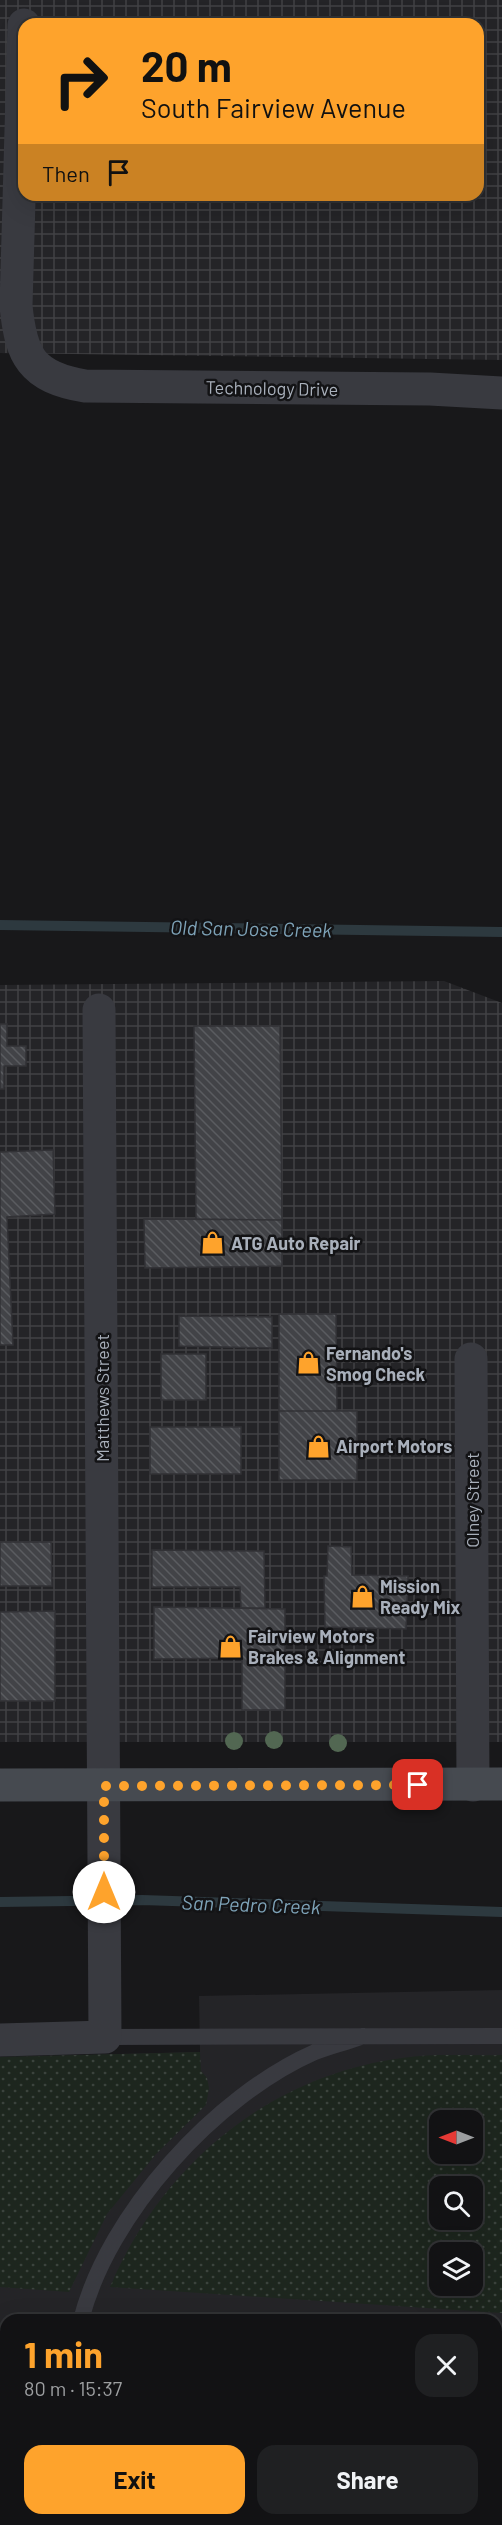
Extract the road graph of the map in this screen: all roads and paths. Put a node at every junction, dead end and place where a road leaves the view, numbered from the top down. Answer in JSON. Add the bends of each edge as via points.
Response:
{"nodes":[{"id":1,"x":25,"y":0,"type":"edge"},
{"id":2,"x":24,"y":18,"type":"edge"},
{"id":3,"x":19,"y":201,"type":"edge"},
{"id":4,"x":502,"y":393,"type":"edge"},
{"id":5,"x":99,"y":1010,"type":"dead end"},
{"id":6,"x":471,"y":1359,"type":"dead end"},
{"id":7,"x":487,"y":1784,"type":"edge"},
{"id":8,"x":0,"y":1785,"type":"edge"},
{"id":9,"x":104,"y":1786,"type":"junction"},
{"id":10,"x":363,"y":2036,"type":"junction"},
{"id":11,"x":502,"y":2036,"type":"edge"},
{"id":12,"x":105,"y":2037,"type":"junction"},
{"id":13,"x":0,"y":2040,"type":"edge"},
{"id":14,"x":83,"y":2314,"type":"edge"}],
"edges":[{"from":1,"to":2,"type":"street"},
{"from":3,"to":4,"type":"street","name":"Technology Drive","via":[[19,337],[31,361],[44,373],[65,382],[85,386]]},
{"from":5,"to":9,"type":"street","name":"Matthews Street"},
{"from":6,"to":7,"type":"street","name":"Olney Street"},
{"from":7,"to":9,"type":"street"},
{"from":8,"to":9,"type":"street"},
{"from":9,"to":12,"type":"street","name":"Matthews Street"},
{"from":10,"to":11,"type":"lane"},
{"from":10,"to":12,"type":"lane"},
{"from":10,"to":14,"type":"lane","via":[[315,2052],[267,2079],[188,2142],[123,2224]]},
{"from":12,"to":13,"type":"street"}]}
